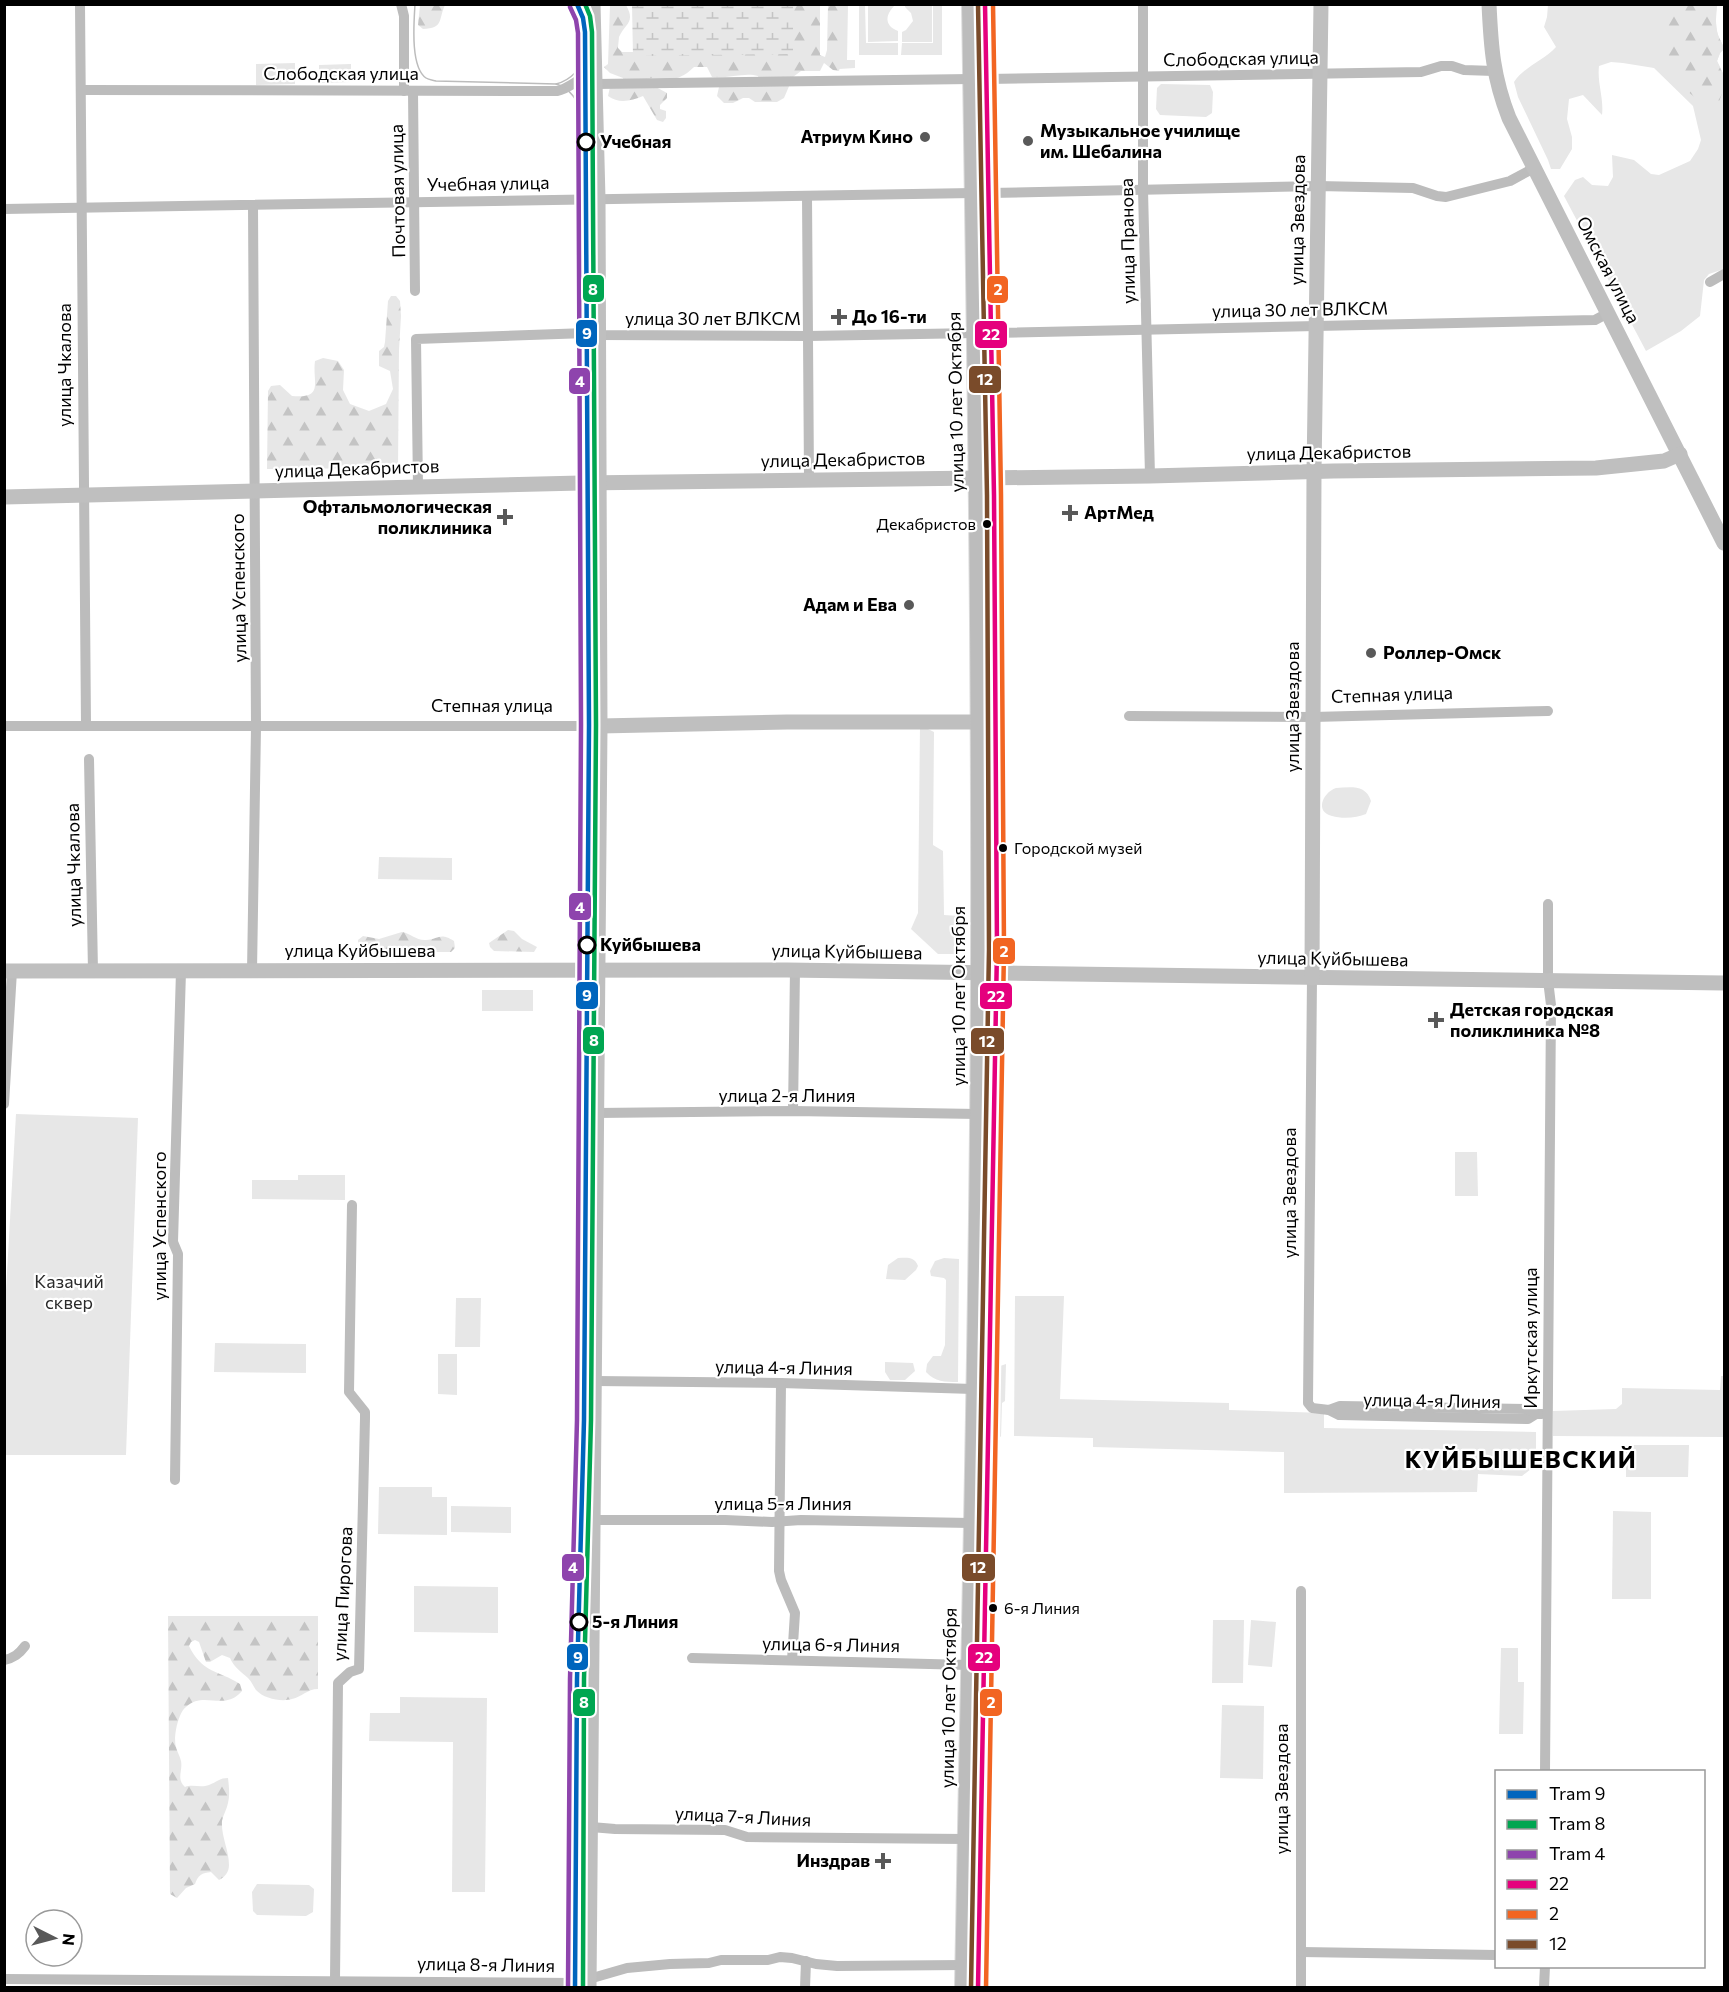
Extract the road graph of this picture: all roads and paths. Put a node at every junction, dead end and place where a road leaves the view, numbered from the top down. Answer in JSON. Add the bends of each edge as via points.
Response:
{"nodes":[{"id":1,"x":80,"y":4,"type":"edge"},
{"id":2,"x":401,"y":4,"type":"edge"},
{"id":3,"x":592,"y":4,"type":"edge"},
{"id":4,"x":970,"y":4,"type":"edge"},
{"id":5,"x":985,"y":4,"type":"edge"},
{"id":6,"x":1143,"y":4,"type":"edge"},
{"id":7,"x":1321,"y":4,"type":"edge"},
{"id":8,"x":1489,"y":4,"type":"edge"},
{"id":9,"x":1494,"y":71,"type":"junction"},
{"id":10,"x":1321,"y":75,"type":"junction"},
{"id":11,"x":1143,"y":77,"type":"junction"},
{"id":12,"x":596,"y":79,"type":"junction"},
{"id":13,"x":979,"y":79,"type":"junction"},
{"id":14,"x":81,"y":90,"type":"junction"},
{"id":15,"x":409,"y":91,"type":"junction"},
{"id":16,"x":1534,"y":168,"type":"junction"},
{"id":17,"x":1318,"y":186,"type":"junction"},
{"id":18,"x":1143,"y":190,"type":"junction"},
{"id":19,"x":981,"y":193,"type":"junction"},
{"id":20,"x":807,"y":196,"type":"junction"},
{"id":21,"x":598,"y":199,"type":"junction"},
{"id":22,"x":414,"y":202,"type":"junction"},
{"id":23,"x":253,"y":206,"type":"junction"},
{"id":24,"x":81,"y":208,"type":"junction"},
{"id":25,"x":4,"y":209,"type":"edge"},
{"id":26,"x":1725,"y":274,"type":"edge"},
{"id":27,"x":1710,"y":282,"type":"dead end"},
{"id":28,"x":415,"y":291,"type":"dead end"},
{"id":29,"x":1608,"y":313,"type":"junction"},
{"id":30,"x":1315,"y":325,"type":"junction"},
{"id":31,"x":1146,"y":330,"type":"junction"},
{"id":32,"x":983,"y":333,"type":"junction"},
{"id":33,"x":598,"y":335,"type":"junction"},
{"id":34,"x":809,"y":336,"type":"junction"},
{"id":35,"x":1680,"y":454,"type":"junction"},
{"id":36,"x":1314,"y":472,"type":"junction"},
{"id":37,"x":1150,"y":476,"type":"junction"},
{"id":38,"x":985,"y":478,"type":"junction"},
{"id":39,"x":809,"y":479,"type":"junction"},
{"id":40,"x":598,"y":483,"type":"junction"},
{"id":41,"x":418,"y":487,"type":"junction"},
{"id":42,"x":254,"y":492,"type":"junction"},
{"id":43,"x":83,"y":496,"type":"junction"},
{"id":44,"x":4,"y":497,"type":"edge"},
{"id":45,"x":1725,"y":543,"type":"edge"},
{"id":46,"x":1548,"y":711,"type":"dead end"},
{"id":47,"x":1129,"y":716,"type":"dead end"},
{"id":48,"x":1313,"y":717,"type":"junction"},
{"id":49,"x":979,"y":722,"type":"junction"},
{"id":50,"x":86,"y":724,"type":"junction"},
{"id":51,"x":4,"y":726,"type":"edge"},
{"id":52,"x":600,"y":726,"type":"junction"},
{"id":53,"x":256,"y":727,"type":"junction"},
{"id":54,"x":88,"y":759,"type":"dead end"},
{"id":55,"x":1548,"y":904,"type":"dead end"},
{"id":56,"x":597,"y":969,"type":"junction"},
{"id":57,"x":795,"y":970,"type":"junction"},
{"id":58,"x":8,"y":971,"type":"edge"},
{"id":59,"x":93,"y":971,"type":"junction"},
{"id":60,"x":181,"y":971,"type":"junction"},
{"id":61,"x":252,"y":971,"type":"junction"},
{"id":62,"x":979,"y":973,"type":"junction"},
{"id":63,"x":996,"y":973,"type":"junction"},
{"id":64,"x":1312,"y":978,"type":"junction"},
{"id":65,"x":1548,"y":980,"type":"junction"},
{"id":66,"x":1725,"y":982,"type":"edge"},
{"id":67,"x":4,"y":1104,"type":"edge"},
{"id":68,"x":794,"y":1111,"type":"junction"},
{"id":69,"x":596,"y":1113,"type":"junction"},
{"id":70,"x":978,"y":1114,"type":"junction"},
{"id":71,"x":352,"y":1205,"type":"dead end"},
{"id":72,"x":595,"y":1381,"type":"junction"},
{"id":73,"x":781,"y":1383,"type":"junction"},
{"id":74,"x":973,"y":1389,"type":"junction"},
{"id":75,"x":1312,"y":1408,"type":"joint"},
{"id":76,"x":1547,"y":1414,"type":"junction"},
{"id":77,"x":175,"y":1480,"type":"dead end"},
{"id":78,"x":595,"y":1520,"type":"junction"},
{"id":79,"x":781,"y":1522,"type":"junction"},
{"id":80,"x":971,"y":1523,"type":"junction"},
{"id":81,"x":1301,"y":1592,"type":"dead end"},
{"id":82,"x":25,"y":1646,"type":"dead end"},
{"id":83,"x":692,"y":1658,"type":"dead end"},
{"id":84,"x":4,"y":1660,"type":"edge"},
{"id":85,"x":792,"y":1660,"type":"junction"},
{"id":86,"x":969,"y":1665,"type":"junction"},
{"id":87,"x":1545,"y":1770,"type":"edge"},
{"id":88,"x":591,"y":1827,"type":"junction"},
{"id":89,"x":966,"y":1839,"type":"junction"},
{"id":90,"x":1301,"y":1952,"type":"junction"},
{"id":91,"x":1495,"y":1956,"type":"edge"},
{"id":92,"x":806,"y":1961,"type":"junction"},
{"id":93,"x":964,"y":1965,"type":"junction"},
{"id":94,"x":1545,"y":1968,"type":"edge"},
{"id":95,"x":4,"y":1979,"type":"edge"},
{"id":96,"x":335,"y":1980,"type":"junction"},
{"id":97,"x":589,"y":1983,"type":"edge"},
{"id":98,"x":301,"y":1984,"type":"edge"},
{"id":99,"x":805,"y":1988,"type":"edge"},
{"id":100,"x":963,"y":1988,"type":"edge"},
{"id":101,"x":978,"y":1988,"type":"edge"},
{"id":102,"x":1301,"y":1988,"type":"edge"},
{"id":103,"x":1544,"y":1988,"type":"edge"}],
"edges":[{"from":1,"to":14,"type":"street","name":"улица Чкалова"},
{"from":2,"to":15,"type":"street","name":"Почтовая улица"},
{"from":3,"to":12,"type":"main road"},
{"from":4,"to":13,"type":"main road","name":"улица 10 лет Октября"},
{"from":5,"to":13,"type":"main road","name":"улица 10 лет Октября"},
{"from":6,"to":11,"type":"street","name":"улица Пранова"},
{"from":7,"to":10,"type":"main road","name":"улица Звездова"},
{"from":8,"to":9,"type":"main road","name":"Омская улица"},
{"from":9,"to":10,"type":"street","name":"Слободская улица","via":[[1441,66],[1421,72]]},
{"from":9,"to":16,"type":"main road","name":"Омская улица","via":[[1499,94]]},
{"from":10,"to":11,"type":"street","name":"Слободская улица"},
{"from":10,"to":17,"type":"main road","name":"улица Звездова"},
{"from":11,"to":13,"type":"street","name":"Слободская улица"},
{"from":11,"to":18,"type":"street","name":"улица Пранова"},
{"from":12,"to":13,"type":"street","name":"Слободская улица"},
{"from":12,"to":15,"type":"street","name":"Слободская улица","via":[[585,75],[557,91]]},
{"from":12,"to":21,"type":"main road"},
{"from":13,"to":19,"type":"main road","name":"улица 10 лет Октября"},
{"from":14,"to":15,"type":"street","name":"Слободская улица"},
{"from":14,"to":24,"type":"street","name":"улица Чкалова"},
{"from":15,"to":22,"type":"street","name":"Почтовая улица"},
{"from":16,"to":17,"type":"street","name":"Учебная улица","via":[[1510,181],[1446,197],[1413,188]]},
{"from":16,"to":29,"type":"main road","name":"Омская улица"},
{"from":17,"to":18,"type":"street","name":"Учебная улица"},
{"from":17,"to":30,"type":"main road","name":"улица Звездова"},
{"from":18,"to":19,"type":"street","name":"Учебная улица"},
{"from":18,"to":31,"type":"street","name":"улица Пранова"},
{"from":19,"to":20,"type":"street","name":"Учебная улица"},
{"from":19,"to":32,"type":"main road","name":"улица 10 лет Октября"},
{"from":20,"to":21,"type":"street","name":"Учебная улица"},
{"from":20,"to":34,"type":"street"},
{"from":21,"to":22,"type":"street","name":"Учебная улица"},
{"from":21,"to":33,"type":"main road"},
{"from":22,"to":23,"type":"street","name":"Учебная улица"},
{"from":22,"to":28,"type":"street","name":"Почтовая улица"},
{"from":23,"to":24,"type":"street","name":"Учебная улица"},
{"from":23,"to":42,"type":"street","name":"улица Успенского"},
{"from":24,"to":25,"type":"street","name":"Учебная улица"},
{"from":24,"to":43,"type":"street","name":"улица Чкалова"},
{"from":26,"to":27,"type":"street"},
{"from":29,"to":30,"type":"street","name":"улица 30 лет ВЛКСМ","via":[[1595,320]]},
{"from":29,"to":35,"type":"main road","name":"Омская улица"},
{"from":30,"to":31,"type":"street","name":"улица 30 лет ВЛКСМ"},
{"from":30,"to":36,"type":"main road","name":"улица Звездова"},
{"from":31,"to":32,"type":"street","name":"улица 30 лет ВЛКСМ"},
{"from":31,"to":37,"type":"street","name":"улица Пранова"},
{"from":32,"to":34,"type":"street","name":"улица 30 лет ВЛКСМ"},
{"from":32,"to":38,"type":"main road","name":"улица 10 лет Октября"},
{"from":33,"to":34,"type":"street","name":"улица 30 лет ВЛКСМ"},
{"from":33,"to":40,"type":"main road"},
{"from":33,"to":41,"type":"street","name":"улица 30 лет ВЛКСМ","via":[[416,339]]},
{"from":34,"to":39,"type":"street"},
{"from":35,"to":36,"type":"main road","name":"улица Декабристов","via":[[1664,461],[1596,468]]},
{"from":35,"to":45,"type":"main road","name":"Омская улица"},
{"from":36,"to":37,"type":"main road","name":"улица Декабристов"},
{"from":36,"to":48,"type":"main road","name":"улица Звездова"},
{"from":37,"to":38,"type":"main road","name":"улица Декабристов"},
{"from":38,"to":39,"type":"main road","name":"улица Декабристов"},
{"from":38,"to":49,"type":"main road","name":"улица 10 лет Октября"},
{"from":38,"to":63,"type":"main road","name":"улица 10 лет Октября"},
{"from":39,"to":40,"type":"main road","name":"улица Декабристов"},
{"from":40,"to":41,"type":"main road","name":"улица Декабристов"},
{"from":40,"to":52,"type":"main road"},
{"from":41,"to":42,"type":"main road","name":"улица Декабристов"},
{"from":42,"to":43,"type":"main road","name":"улица Декабристов"},
{"from":42,"to":53,"type":"street","name":"улица Успенского"},
{"from":43,"to":44,"type":"main road","name":"улица Декабристов"},
{"from":43,"to":50,"type":"street","name":"улица Чкалова"},
{"from":46,"to":48,"type":"street","name":"Степная улица"},
{"from":47,"to":48,"type":"street","name":"Степная улица"},
{"from":48,"to":64,"type":"main road","name":"улица Звездова"},
{"from":49,"to":52,"type":"main road","name":"Степная улица"},
{"from":49,"to":62,"type":"main road","name":"улица 10 лет Октября"},
{"from":50,"to":51,"type":"street","name":"Степная улица"},
{"from":50,"to":53,"type":"street","name":"Степная улица"},
{"from":52,"to":53,"type":"street","name":"Степная улица"},
{"from":52,"to":56,"type":"main road"},
{"from":53,"to":61,"type":"street","name":"улица Успенского"},
{"from":54,"to":59,"type":"street","name":"улица Чкалова"},
{"from":55,"to":65,"type":"street","name":"Иркутская улица"},
{"from":56,"to":57,"type":"main road","name":"улица Куйбышева"},
{"from":56,"to":61,"type":"main road","name":"улица Куйбышева"},
{"from":56,"to":69,"type":"main road"},
{"from":57,"to":62,"type":"main road","name":"улица Куйбышева"},
{"from":57,"to":68,"type":"street"},
{"from":58,"to":59,"type":"main road","name":"улица Куйбышева"},
{"from":58,"to":67,"type":"street"},
{"from":59,"to":60,"type":"main road","name":"улица Куйбышева"},
{"from":60,"to":61,"type":"main road","name":"улица Куйбышева"},
{"from":60,"to":77,"type":"street","name":"улица Успенского","via":[[173,1242],[178,1254]]},
{"from":62,"to":63,"type":"main road","name":"улица Куйбышева"},
{"from":62,"to":70,"type":"main road","name":"улица 10 лет Октября"},
{"from":63,"to":64,"type":"main road","name":"улица Куйбышева"},
{"from":63,"to":101,"type":"main road","name":"улица 10 лет Октября"},
{"from":64,"to":65,"type":"main road","name":"улица Куйбышева"},
{"from":64,"to":75,"type":"street","name":"улица Звездова","via":[[1308,1403]]},
{"from":65,"to":66,"type":"main road","name":"улица Куйбышева"},
{"from":65,"to":76,"type":"street","name":"Иркутская улица","via":[[1551,1005]]},
{"from":68,"to":69,"type":"street","name":"улица 2-я Линия"},
{"from":68,"to":70,"type":"street","name":"улица 2-я Линия"},
{"from":69,"to":72,"type":"main road"},
{"from":70,"to":74,"type":"main road","name":"улица 10 лет Октября"},
{"from":71,"to":96,"type":"street","name":"улица Пирогова","via":[[349,1392],[365,1412],[365,1418],[359,1669],[338,1683]]},
{"from":72,"to":73,"type":"street","name":"улица 4-я Линия"},
{"from":72,"to":78,"type":"main road"},
{"from":73,"to":74,"type":"street","name":"улица 4-я Линия"},
{"from":73,"to":79,"type":"street"},
{"from":74,"to":80,"type":"main road","name":"улица 10 лет Октября"},
{"from":75,"to":76,"type":"street","name":"улица 4-я Линия","via":[[1339,1415],[1528,1419]]},
{"from":76,"to":87,"type":"street","name":"Иркутская улица"},
{"from":78,"to":79,"type":"street","name":"улица 5-я Линия"},
{"from":78,"to":88,"type":"main road"},
{"from":79,"to":80,"type":"street","name":"улица 5-я Линия"},
{"from":79,"to":85,"type":"street","via":[[779,1571],[795,1613]]},
{"from":80,"to":86,"type":"main road","name":"улица 10 лет Октября"},
{"from":81,"to":90,"type":"street","name":"улица Звездова"},
{"from":82,"to":84,"type":"street","via":[[20,1654]]},
{"from":83,"to":85,"type":"street","name":"улица 6-я Линия"},
{"from":85,"to":86,"type":"street","name":"улица 6-я Линия"},
{"from":86,"to":89,"type":"main road","name":"улица 10 лет Октября"},
{"from":88,"to":89,"type":"street","name":"улица 7-я Линия","via":[[725,1830],[747,1837]]},
{"from":88,"to":97,"type":"main road"},
{"from":89,"to":93,"type":"main road","name":"улица 10 лет Октября"},
{"from":90,"to":91,"type":"street"},
{"from":90,"to":102,"type":"street","name":"улица Звездова"},
{"from":92,"to":93,"type":"street","name":"улица 8-я Линия","via":[[837,1966]]},
{"from":92,"to":97,"type":"street","name":"улица 8-я Линия","via":[[780,1957],[627,1968]]},
{"from":92,"to":99,"type":"street"},
{"from":93,"to":100,"type":"main road","name":"улица 10 лет Октября"},
{"from":94,"to":103,"type":"street"},
{"from":95,"to":98,"type":"street","name":"улица 8-я Линия"},
{"from":96,"to":97,"type":"street","name":"улица 8-я Линия"},
{"from":96,"to":98,"type":"street","name":"улица 8-я Линия"}]}
